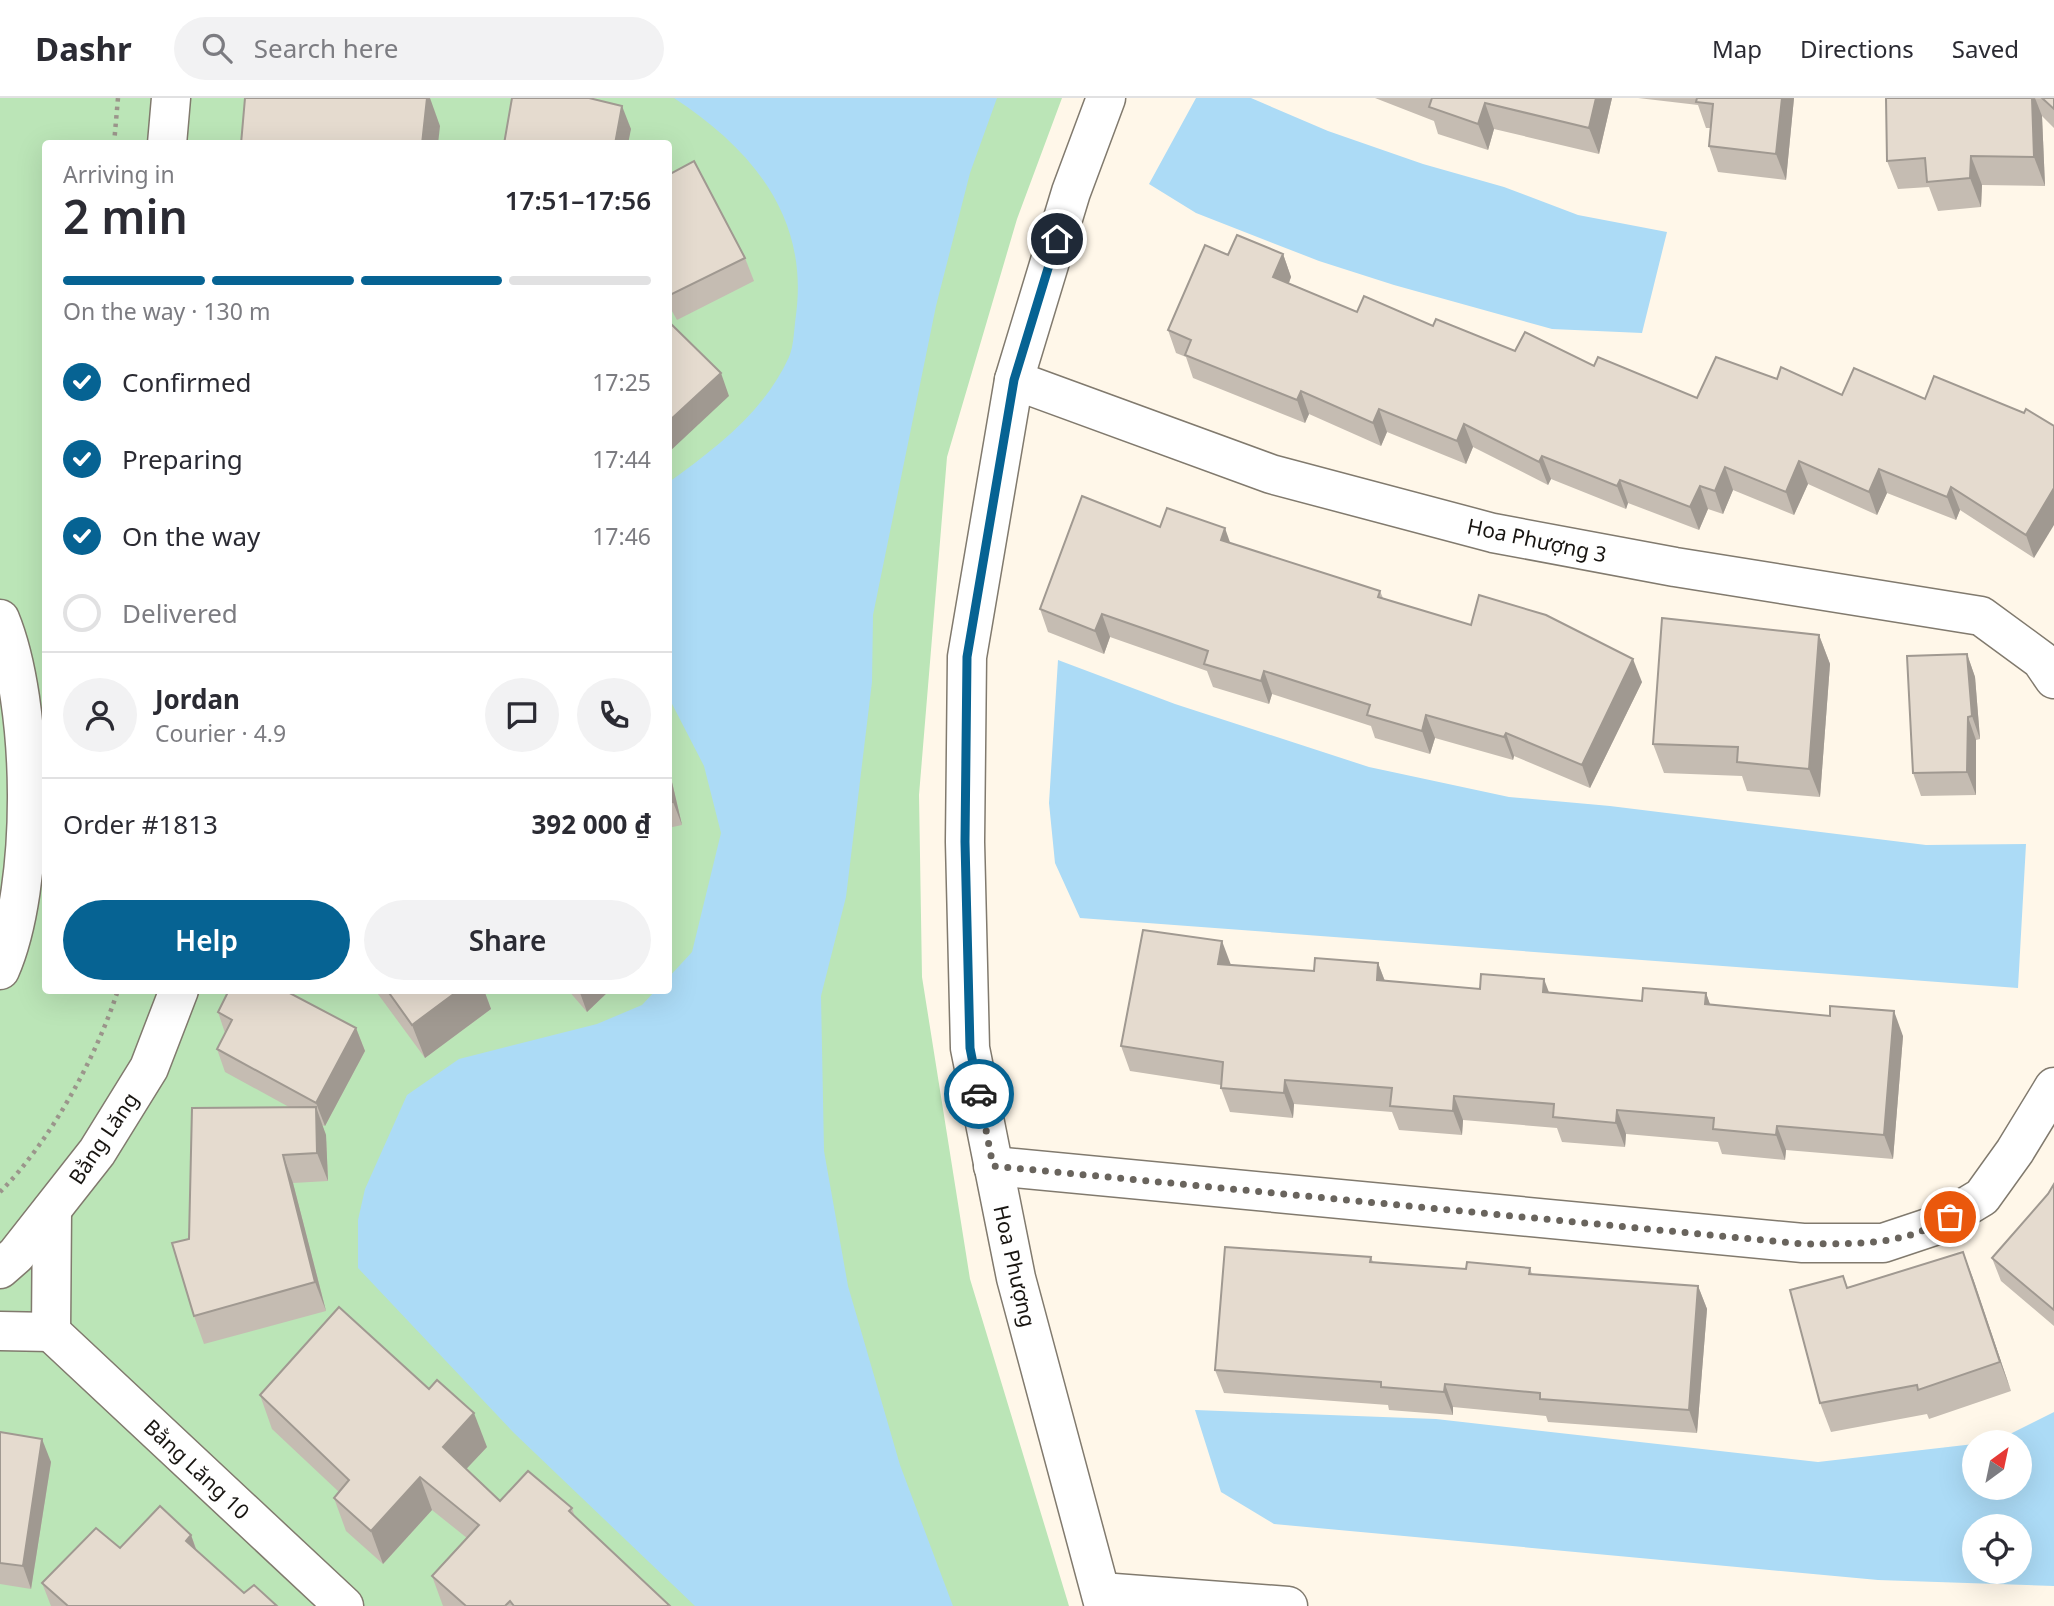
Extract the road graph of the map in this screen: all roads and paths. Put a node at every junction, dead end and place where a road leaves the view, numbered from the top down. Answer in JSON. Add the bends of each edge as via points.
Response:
{"nodes":[{"id":1,"x":118,"y":98,"type":"edge"},
{"id":2,"x":171,"y":98,"type":"edge"},
{"id":3,"x":1106,"y":98,"type":"edge"},
{"id":4,"x":114,"y":140,"type":"edge"},
{"id":5,"x":167,"y":140,"type":"edge"},
{"id":6,"x":1014,"y":380,"type":"junction"},
{"id":7,"x":0,"y":619,"type":"edge"},
{"id":8,"x":2054,"y":679,"type":"edge"},
{"id":9,"x":0,"y":970,"type":"edge"},
{"id":10,"x":116,"y":994,"type":"edge"},
{"id":11,"x":177,"y":994,"type":"edge"},
{"id":12,"x":2054,"y":1087,"type":"edge"},
{"id":13,"x":993,"y":1166,"type":"junction"},
{"id":14,"x":0,"y":1192,"type":"edge"},
{"id":15,"x":52,"y":1210,"type":"junction"},
{"id":16,"x":0,"y":1269,"type":"edge"},
{"id":17,"x":0,"y":1331,"type":"edge"},
{"id":18,"x":51,"y":1332,"type":"junction"},
{"id":19,"x":1102,"y":1599,"type":"edge"},
{"id":20,"x":344,"y":1606,"type":"edge"},
{"id":21,"x":1287,"y":1606,"type":"edge"}],
"edges":[{"from":1,"to":4,"type":"path"},
{"from":2,"to":5,"type":"street"},
{"from":3,"to":6,"type":"street","name":"Hoa Phượng","via":[[1071,192]]},
{"from":6,"to":8,"type":"street","name":"Hoa Phượng 3","via":[[1271,474],[1493,533],[1981,616],[2040,660]]},
{"from":6,"to":13,"type":"street","name":"Hoa Phượng","via":[[967,657],[970,1048]]},
{"from":7,"to":9,"type":"street","via":[[24,716],[27,820],[13,941]]},
{"from":10,"to":14,"type":"path","via":[[86,1066],[60,1112]]},
{"from":11,"to":15,"type":"street","name":"Bằng Lăng","via":[[149,1068],[97,1152]]},
{"from":12,"to":13,"type":"street","via":[[1982,1197],[1934,1226],[1883,1243],[1804,1244]]},
{"from":13,"to":19,"type":"street","name":"Hoa Phượng","via":[[1016,1278]]},
{"from":15,"to":16,"type":"street","name":"Bằng Lăng"},
{"from":15,"to":18,"type":"street"},
{"from":17,"to":18,"type":"street"},
{"from":18,"to":20,"type":"street","name":"Bằng Lăng 10"},
{"from":19,"to":21,"type":"street"}]}
